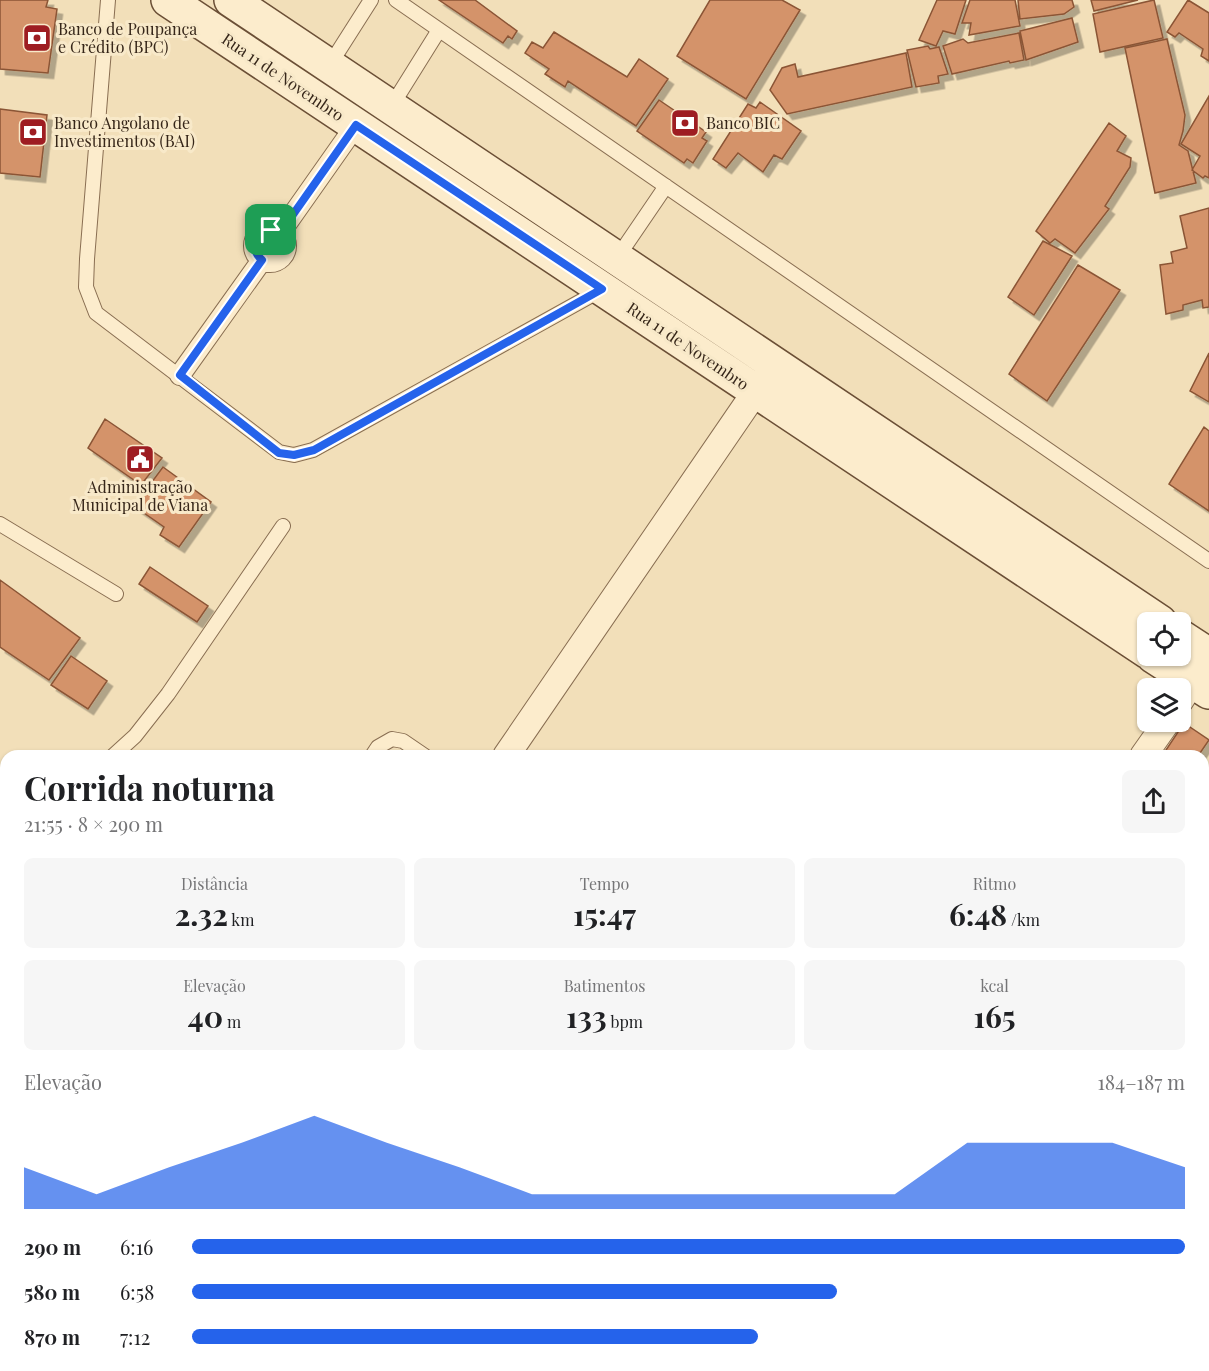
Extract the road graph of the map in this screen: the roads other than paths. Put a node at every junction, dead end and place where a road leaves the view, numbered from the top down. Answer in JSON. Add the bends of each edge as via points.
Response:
{"nodes":[{"id":1,"x":108,"y":0,"type":"edge"},
{"id":2,"x":168,"y":0,"type":"edge"},
{"id":3,"x":231,"y":0,"type":"edge"},
{"id":4,"x":371,"y":0,"type":"edge"},
{"id":5,"x":396,"y":0,"type":"edge"},
{"id":6,"x":439,"y":30,"type":"junction"},
{"id":7,"x":329,"y":66,"type":"junction"},
{"id":8,"x":391,"y":107,"type":"junction"},
{"id":9,"x":356,"y":125,"type":"junction"},
{"id":10,"x":666,"y":186,"type":"junction"},
{"id":11,"x":617,"y":258,"type":"junction"},
{"id":12,"x":602,"y":289,"type":"junction"},
{"id":13,"x":180,"y":375,"type":"junction"},
{"id":14,"x":756,"y":391,"type":"junction"},
{"id":15,"x":0,"y":524,"type":"edge"},
{"id":16,"x":283,"y":526,"type":"dead end"},
{"id":17,"x":1209,"y":561,"type":"edge"},
{"id":18,"x":116,"y":594,"type":"dead end"},
{"id":19,"x":1145,"y":612,"type":"edge"},
{"id":20,"x":1137,"y":645,"type":"edge"},
{"id":21,"x":1191,"y":654,"type":"edge"},
{"id":22,"x":1182,"y":666,"type":"edge"},
{"id":23,"x":1202,"y":673,"type":"edge"},
{"id":24,"x":1160,"y":732,"type":"edge"},
{"id":25,"x":119,"y":750,"type":"edge"},
{"id":26,"x":376,"y":750,"type":"edge"},
{"id":27,"x":416,"y":750,"type":"edge"},
{"id":28,"x":510,"y":750,"type":"edge"},
{"id":29,"x":1147,"y":750,"type":"edge"}],
"edges":[{"from":1,"to":13,"type":"lane","via":[[86,287],[96,313]]},
{"from":2,"to":9,"type":"main road","name":"Rua 11 de Novembro"},
{"from":3,"to":7,"type":"main road","name":"Rua 11 de Novembro"},
{"from":4,"to":7,"type":"lane"},
{"from":5,"to":6,"type":"lane"},
{"from":6,"to":8,"type":"lane"},
{"from":6,"to":10,"type":"lane"},
{"from":7,"to":8,"type":"main road","name":"Rua 11 de Novembro"},
{"from":8,"to":11,"type":"main road","name":"Rua 11 de Novembro"},
{"from":9,"to":12,"type":"main road","name":"Rua 11 de Novembro"},
{"from":9,"to":13,"type":"street","via":[[280,233],[260,232],[254,247],[262,260]]},
{"from":10,"to":11,"type":"lane"},
{"from":10,"to":17,"type":"lane"},
{"from":11,"to":19,"type":"main road","name":"Rua 11 de Novembro"},
{"from":12,"to":13,"type":"lane","via":[[314,450],[294,455],[279,453]]},
{"from":12,"to":14,"type":"main road","name":"Rua 11 de Novembro"},
{"from":14,"to":20,"type":"main road","name":"Rua 11 de Novembro"},
{"from":14,"to":28,"type":"street"},
{"from":15,"to":18,"type":"lane"},
{"from":16,"to":25,"type":"lane","via":[[168,694]]},
{"from":21,"to":23,"type":"main road"},
{"from":22,"to":23,"type":"main road"},
{"from":24,"to":29,"type":"street"},
{"from":26,"to":27,"type":"lane","via":[[392,739]]}]}
